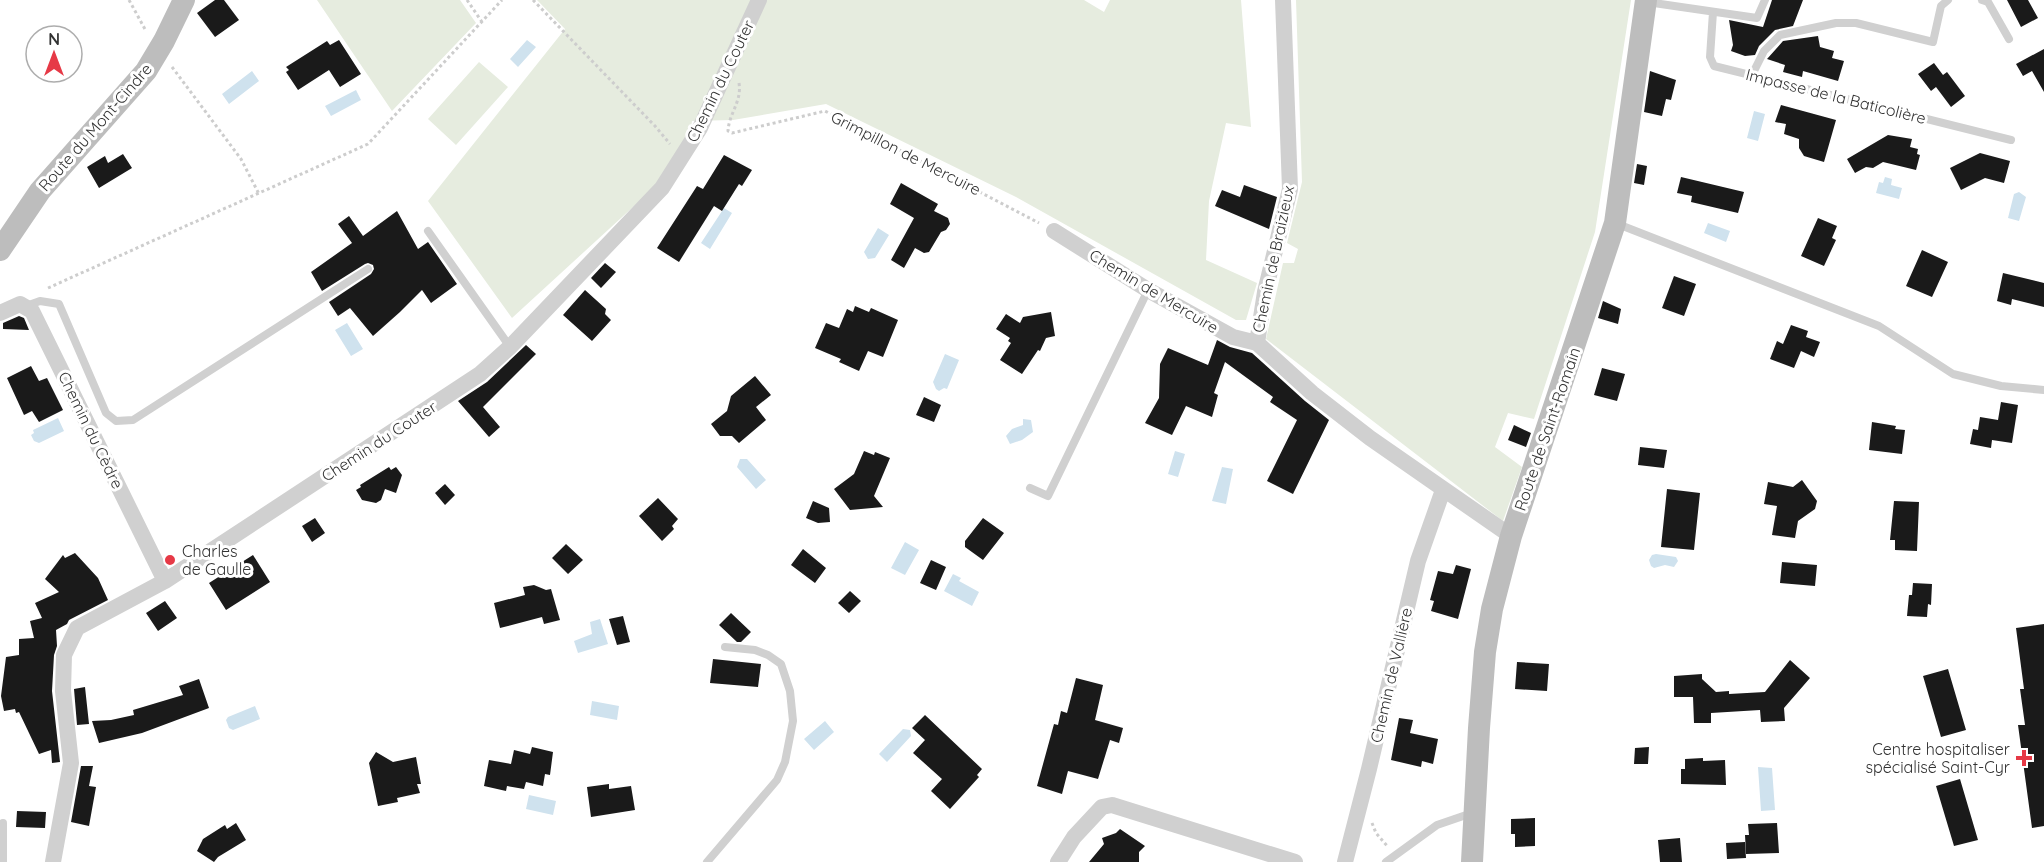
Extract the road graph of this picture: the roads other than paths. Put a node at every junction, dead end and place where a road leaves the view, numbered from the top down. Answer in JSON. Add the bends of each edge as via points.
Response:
{"nodes":[{"id":1,"x":184,"y":0,"type":"edge"},
{"id":2,"x":759,"y":0,"type":"edge"},
{"id":3,"x":1283,"y":0,"type":"edge"},
{"id":4,"x":1764,"y":0,"type":"edge"},
{"id":5,"x":1948,"y":0,"type":"edge"},
{"id":6,"x":1982,"y":0,"type":"edge"},
{"id":7,"x":1646,"y":1,"type":"edge"},
{"id":8,"x":1713,"y":12,"type":"junction"},
{"id":9,"x":2009,"y":39,"type":"dead end"},
{"id":10,"x":1752,"y":75,"type":"junction"},
{"id":11,"x":2011,"y":140,"type":"dead end"},
{"id":12,"x":1615,"y":223,"type":"junction"},
{"id":13,"x":428,"y":231,"type":"dead end"},
{"id":14,"x":1054,"y":231,"type":"road end"},
{"id":15,"x":0,"y":250,"type":"edge"},
{"id":16,"x":368,"y":269,"type":"dead end"},
{"id":17,"x":1148,"y":290,"type":"junction"},
{"id":18,"x":26,"y":306,"type":"junction"},
{"id":19,"x":0,"y":313,"type":"edge"},
{"id":20,"x":1257,"y":343,"type":"junction"},
{"id":21,"x":510,"y":347,"type":"junction"},
{"id":22,"x":2044,"y":390,"type":"edge"},
{"id":23,"x":1030,"y":488,"type":"dead end"},
{"id":24,"x":1443,"y":490,"type":"junction"},
{"id":25,"x":1511,"y":536,"type":"junction"},
{"id":26,"x":165,"y":581,"type":"junction"},
{"id":27,"x":725,"y":647,"type":"dead end"},
{"id":28,"x":1475,"y":811,"type":"junction"},
{"id":29,"x":3,"y":823,"type":"dead end"},
{"id":30,"x":3,"y":862,"type":"edge"},
{"id":31,"x":54,"y":862,"type":"edge"},
{"id":32,"x":707,"y":862,"type":"edge"},
{"id":33,"x":1058,"y":862,"type":"edge"},
{"id":34,"x":1296,"y":862,"type":"edge"},
{"id":35,"x":1345,"y":862,"type":"edge"},
{"id":36,"x":1386,"y":862,"type":"edge"},
{"id":37,"x":1472,"y":862,"type":"edge"}],
"edges":[{"from":1,"to":15,"type":"main road","name":"Route du Mont-Cindre","via":[[146,71],[40,191]]},
{"from":2,"to":21,"type":"street","name":"Chemin du Couter","via":[[700,128],[662,188]]},
{"from":3,"to":20,"type":"street","name":"Chemin de Braizieux","via":[[1290,189]]},
{"from":4,"to":8,"type":"lane","via":[[1757,18]]},
{"from":5,"to":10,"type":"lane","via":[[1941,6],[1933,42],[1856,23],[1836,22],[1780,34],[1764,51]]},
{"from":6,"to":9,"type":"lane","via":[[1988,2]]},
{"from":7,"to":8,"type":"lane"},
{"from":7,"to":12,"type":"main road","name":"Route de Saint-Romain"},
{"from":8,"to":10,"type":"lane","name":"Impasse de la Baticolière","via":[[1710,57],[1714,66]]},
{"from":10,"to":11,"type":"lane","name":"Impasse de la Baticolière"},
{"from":12,"to":22,"type":"lane","via":[[1879,326],[1953,374],[2001,386]]},
{"from":12,"to":25,"type":"main road","name":"Route de Saint-Romain"},
{"from":13,"to":21,"type":"lane"},
{"from":14,"to":17,"type":"street","name":"Chemin de Mercuire"},
{"from":16,"to":18,"type":"lane","via":[[133,420],[116,421],[106,413],[59,304],[40,301]]},
{"from":17,"to":20,"type":"street","name":"Chemin de Mercuire","via":[[1233,338]]},
{"from":17,"to":23,"type":"lane","via":[[1048,496]]},
{"from":18,"to":19,"type":"street","via":[[20,304]]},
{"from":18,"to":26,"type":"street","name":"Chemin du Cèdre","via":[[32,310]]},
{"from":20,"to":24,"type":"street","name":"Chemin de Braizieux","via":[[1312,393]]},
{"from":21,"to":26,"type":"street","name":"Chemin du Couter","via":[[480,374]]},
{"from":24,"to":25,"type":"street","name":"Chemin de Braizieux"},
{"from":24,"to":35,"type":"street","name":"Chemin de Vallière","via":[[1418,561]]},
{"from":25,"to":28,"type":"main road","name":"Route de Saint-Romain","via":[[1485,652]]},
{"from":26,"to":31,"type":"street","name":"Chemin du Couter","via":[[77,628],[64,655],[63,691],[71,763]]},
{"from":27,"to":32,"type":"lane","via":[[755,650],[782,664],[793,721],[777,780]]},
{"from":28,"to":36,"type":"lane","via":[[1437,825]]},
{"from":28,"to":37,"type":"main road","name":"Route de Saint-Romain"},
{"from":29,"to":30,"type":"lane"},
{"from":33,"to":34,"type":"street","via":[[1074,837],[1102,807],[1112,805]]}]}
